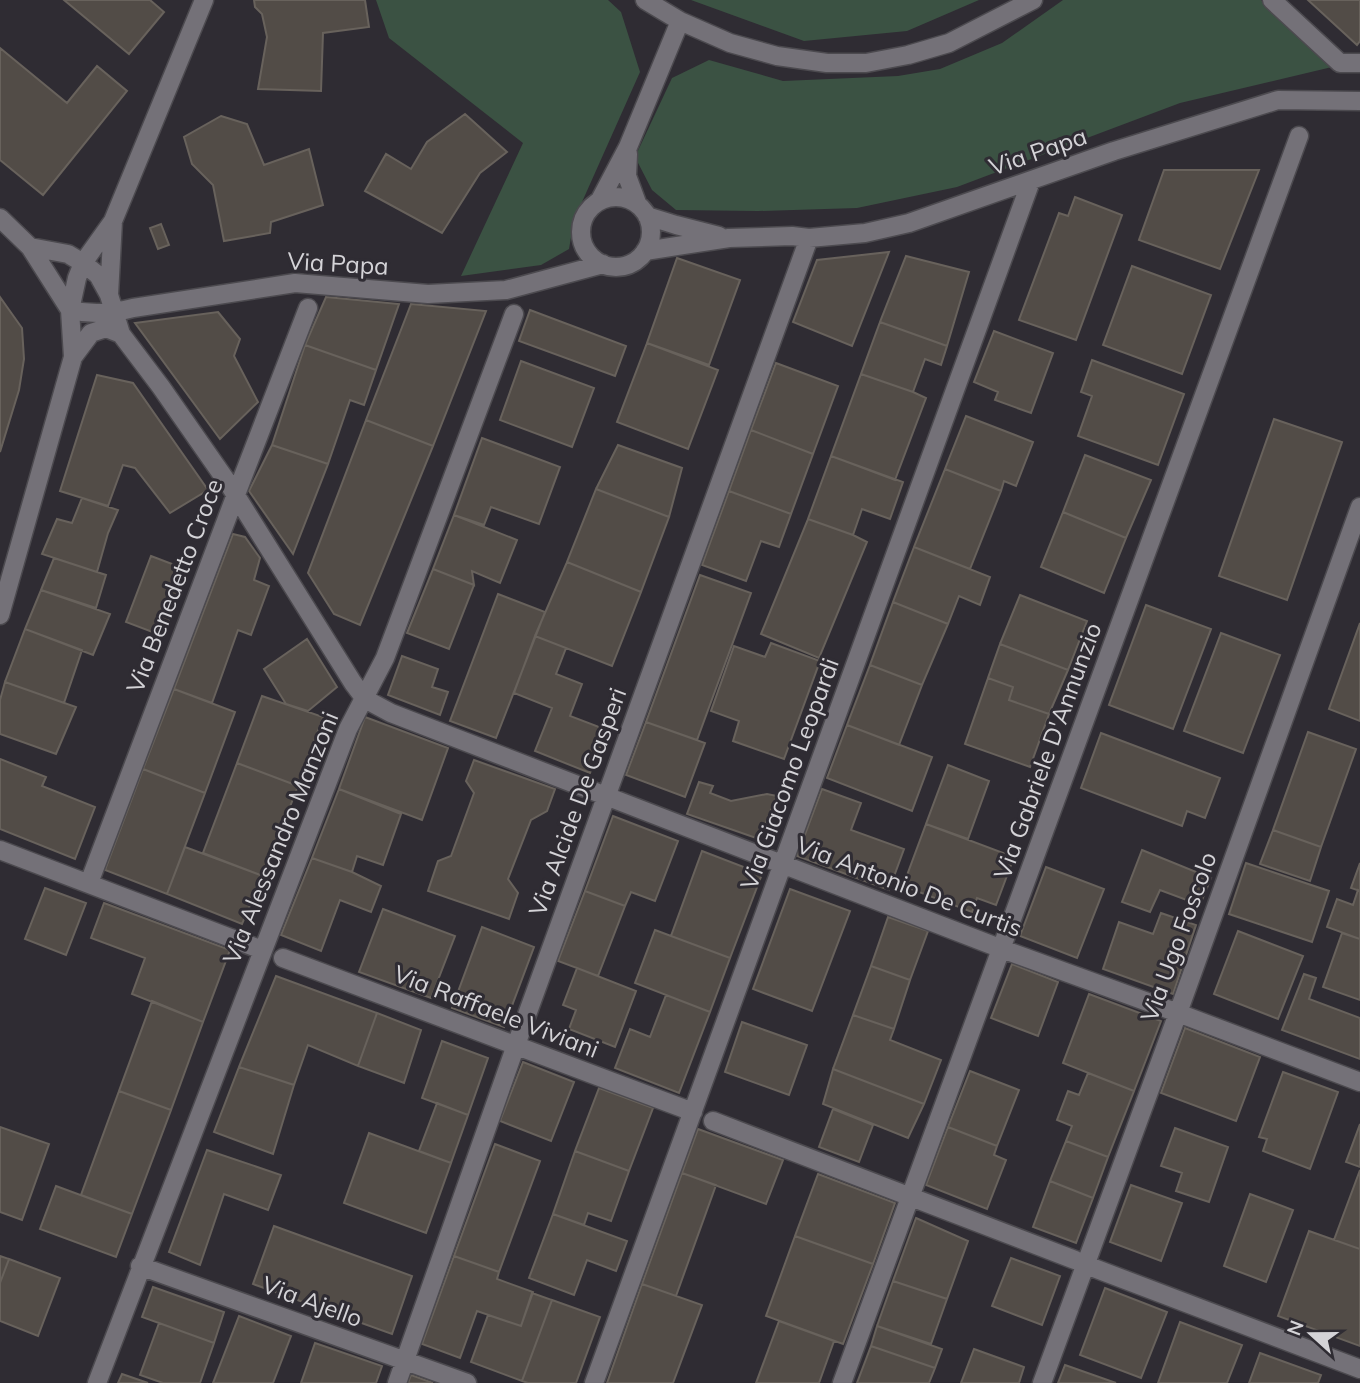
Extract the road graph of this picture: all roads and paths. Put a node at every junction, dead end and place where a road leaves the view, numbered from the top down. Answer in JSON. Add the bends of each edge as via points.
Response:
{"nodes":[{"id":1,"x":204,"y":0,"type":"edge"},
{"id":2,"x":645,"y":0,"type":"edge"},
{"id":3,"x":1033,"y":0,"type":"edge"},
{"id":4,"x":1272,"y":0,"type":"edge"},
{"id":5,"x":680,"y":21,"type":"junction"},
{"id":6,"x":1360,"y":64,"type":"edge"},
{"id":7,"x":1360,"y":102,"type":"edge"},
{"id":8,"x":1299,"y":136,"type":"dead end"},
{"id":9,"x":628,"y":147,"type":"junction"},
{"id":10,"x":1031,"y":181,"type":"junction"},
{"id":11,"x":600,"y":200,"type":"junction"},
{"id":12,"x":642,"y":209,"type":"junction"},
{"id":13,"x":0,"y":218,"type":"edge"},
{"id":14,"x":113,"y":221,"type":"junction"},
{"id":15,"x":729,"y":238,"type":"junction"},
{"id":16,"x":809,"y":238,"type":"junction"},
{"id":17,"x":30,"y":247,"type":"junction"},
{"id":18,"x":645,"y":251,"type":"junction"},
{"id":19,"x":83,"y":263,"type":"junction"},
{"id":20,"x":603,"y":264,"type":"junction"},
{"id":21,"x":109,"y":295,"type":"junction"},
{"id":22,"x":308,"y":308,"type":"dead end"},
{"id":23,"x":70,"y":310,"type":"junction"},
{"id":24,"x":115,"y":313,"type":"junction"},
{"id":25,"x":514,"y":314,"type":"dead end"},
{"id":26,"x":121,"y":334,"type":"junction"},
{"id":27,"x":73,"y":357,"type":"junction"},
{"id":28,"x":235,"y":497,"type":"junction"},
{"id":29,"x":1360,"y":507,"type":"edge"},
{"id":30,"x":6,"y":575,"type":"edge"},
{"id":31,"x":0,"y":615,"type":"edge"},
{"id":32,"x":365,"y":699,"type":"junction"},
{"id":33,"x":605,"y":797,"type":"junction"},
{"id":34,"x":0,"y":850,"type":"edge"},
{"id":35,"x":784,"y":864,"type":"junction"},
{"id":36,"x":89,"y":883,"type":"junction"},
{"id":37,"x":1002,"y":949,"type":"junction"},
{"id":38,"x":262,"y":950,"type":"junction"},
{"id":39,"x":283,"y":958,"type":"dead end"},
{"id":40,"x":1178,"y":1013,"type":"junction"},
{"id":41,"x":516,"y":1045,"type":"junction"},
{"id":42,"x":1360,"y":1082,"type":"edge"},
{"id":43,"x":693,"y":1112,"type":"junction"},
{"id":44,"x":713,"y":1121,"type":"dead end"},
{"id":45,"x":911,"y":1197,"type":"junction"},
{"id":46,"x":1081,"y":1263,"type":"junction"},
{"id":47,"x":141,"y":1266,"type":"junction"},
{"id":48,"x":404,"y":1362,"type":"junction"},
{"id":49,"x":1360,"y":1369,"type":"edge"},
{"id":50,"x":97,"y":1383,"type":"edge"},
{"id":51,"x":397,"y":1383,"type":"edge"},
{"id":52,"x":467,"y":1383,"type":"edge"},
{"id":53,"x":594,"y":1383,"type":"edge"},
{"id":54,"x":842,"y":1383,"type":"edge"},
{"id":55,"x":1042,"y":1383,"type":"edge"}],
"edges":[{"from":1,"to":14,"type":"street"},
{"from":2,"to":5,"type":"street"},
{"from":3,"to":5,"type":"street","via":[[949,43],[866,63],[776,56],[730,43]]},
{"from":4,"to":6,"type":"street","via":[[1340,63]]},
{"from":5,"to":9,"type":"street"},
{"from":7,"to":10,"type":"street","name":"Via Papa","via":[[1278,100]]},
{"from":8,"to":37,"type":"street","name":"Via Gabriele D'Annunzio"},
{"from":9,"to":11,"type":"street"},
{"from":9,"to":12,"type":"street","via":[[627,176]]},
{"from":10,"to":16,"type":"street","name":"Via Papa","via":[[909,223]]},
{"from":10,"to":35,"type":"street","name":"Via Giacomo Leopardi"},
{"from":11,"to":12,"type":"street","via":[[626,198]]},
{"from":11,"to":20,"type":"street","via":[[584,218],[581,230],[588,252]]},
{"from":12,"to":15,"type":"street","name":"Via Papa","via":[[676,225]]},
{"from":12,"to":18,"type":"street","via":[[650,227]]},
{"from":13,"to":17,"type":"street"},
{"from":14,"to":19,"type":"street"},
{"from":14,"to":21,"type":"street"},
{"from":15,"to":16,"type":"street","name":"Via Papa"},
{"from":15,"to":18,"type":"street","name":"Via Papa"},
{"from":16,"to":33,"type":"street","name":"Via Alcide De Gasperi"},
{"from":17,"to":19,"type":"street","via":[[68,254]]},
{"from":17,"to":23,"type":"street"},
{"from":18,"to":20,"type":"street","via":[[627,265]]},
{"from":19,"to":21,"type":"street","via":[[98,275]]},
{"from":19,"to":23,"type":"street"},
{"from":20,"to":24,"type":"street","name":"Via Papa","via":[[506,290],[428,294],[295,283]]},
{"from":21,"to":24,"type":"street"},
{"from":22,"to":28,"type":"street","name":"Via Benedetto Croce"},
{"from":23,"to":24,"type":"street","name":"Via Papa"},
{"from":23,"to":27,"type":"street"},
{"from":24,"to":26,"type":"street"},
{"from":25,"to":32,"type":"street","name":"Via Alessandro Manzoni","via":[[385,658]]},
{"from":26,"to":27,"type":"street","via":[[106,328],[91,332]]},
{"from":26,"to":28,"type":"street"},
{"from":27,"to":30,"type":"street"},
{"from":28,"to":32,"type":"street"},
{"from":28,"to":36,"type":"street","name":"Via Benedetto Croce"},
{"from":29,"to":40,"type":"street","name":"Via Ugo Foscolo"},
{"from":30,"to":31,"type":"street"},
{"from":32,"to":33,"type":"street","name":"Via Antonio De Curtis"},
{"from":32,"to":38,"type":"street","name":"Via Alessandro Manzoni","via":[[348,729]]},
{"from":33,"to":35,"type":"street","name":"Via Antonio De Curtis"},
{"from":33,"to":41,"type":"street","name":"Via Alcide De Gasperi"},
{"from":34,"to":36,"type":"street"},
{"from":35,"to":37,"type":"street","name":"Via Antonio De Curtis"},
{"from":35,"to":43,"type":"street","name":"Via Giacomo Leopardi"},
{"from":36,"to":38,"type":"street"},
{"from":37,"to":40,"type":"street","name":"Via Antonio De Curtis"},
{"from":37,"to":45,"type":"street","name":"Via Gabriele D'Annunzio"},
{"from":38,"to":47,"type":"street","name":"Via Alessandro Manzoni"},
{"from":39,"to":41,"type":"street","name":"Via Raffaele Viviani"},
{"from":40,"to":42,"type":"street","name":"Via Antonio De Curtis"},
{"from":40,"to":46,"type":"street","name":"Via Ugo Foscolo"},
{"from":41,"to":43,"type":"street","name":"Via Raffaele Viviani"},
{"from":41,"to":48,"type":"street","name":"Via Alcide De Gasperi"},
{"from":43,"to":53,"type":"street","name":"Via Giacomo Leopardi"},
{"from":44,"to":45,"type":"street"},
{"from":45,"to":46,"type":"street"},
{"from":45,"to":54,"type":"street","name":"Via Gabriele D'Annunzio"},
{"from":46,"to":49,"type":"street"},
{"from":46,"to":55,"type":"street","name":"Via Ugo Foscolo"},
{"from":47,"to":48,"type":"street","name":"Via Ajello"},
{"from":47,"to":50,"type":"street","name":"Via Alessandro Manzoni"},
{"from":48,"to":51,"type":"street","name":"Via Alcide De Gasperi"},
{"from":48,"to":52,"type":"street","name":"Via Ajello"}]}
